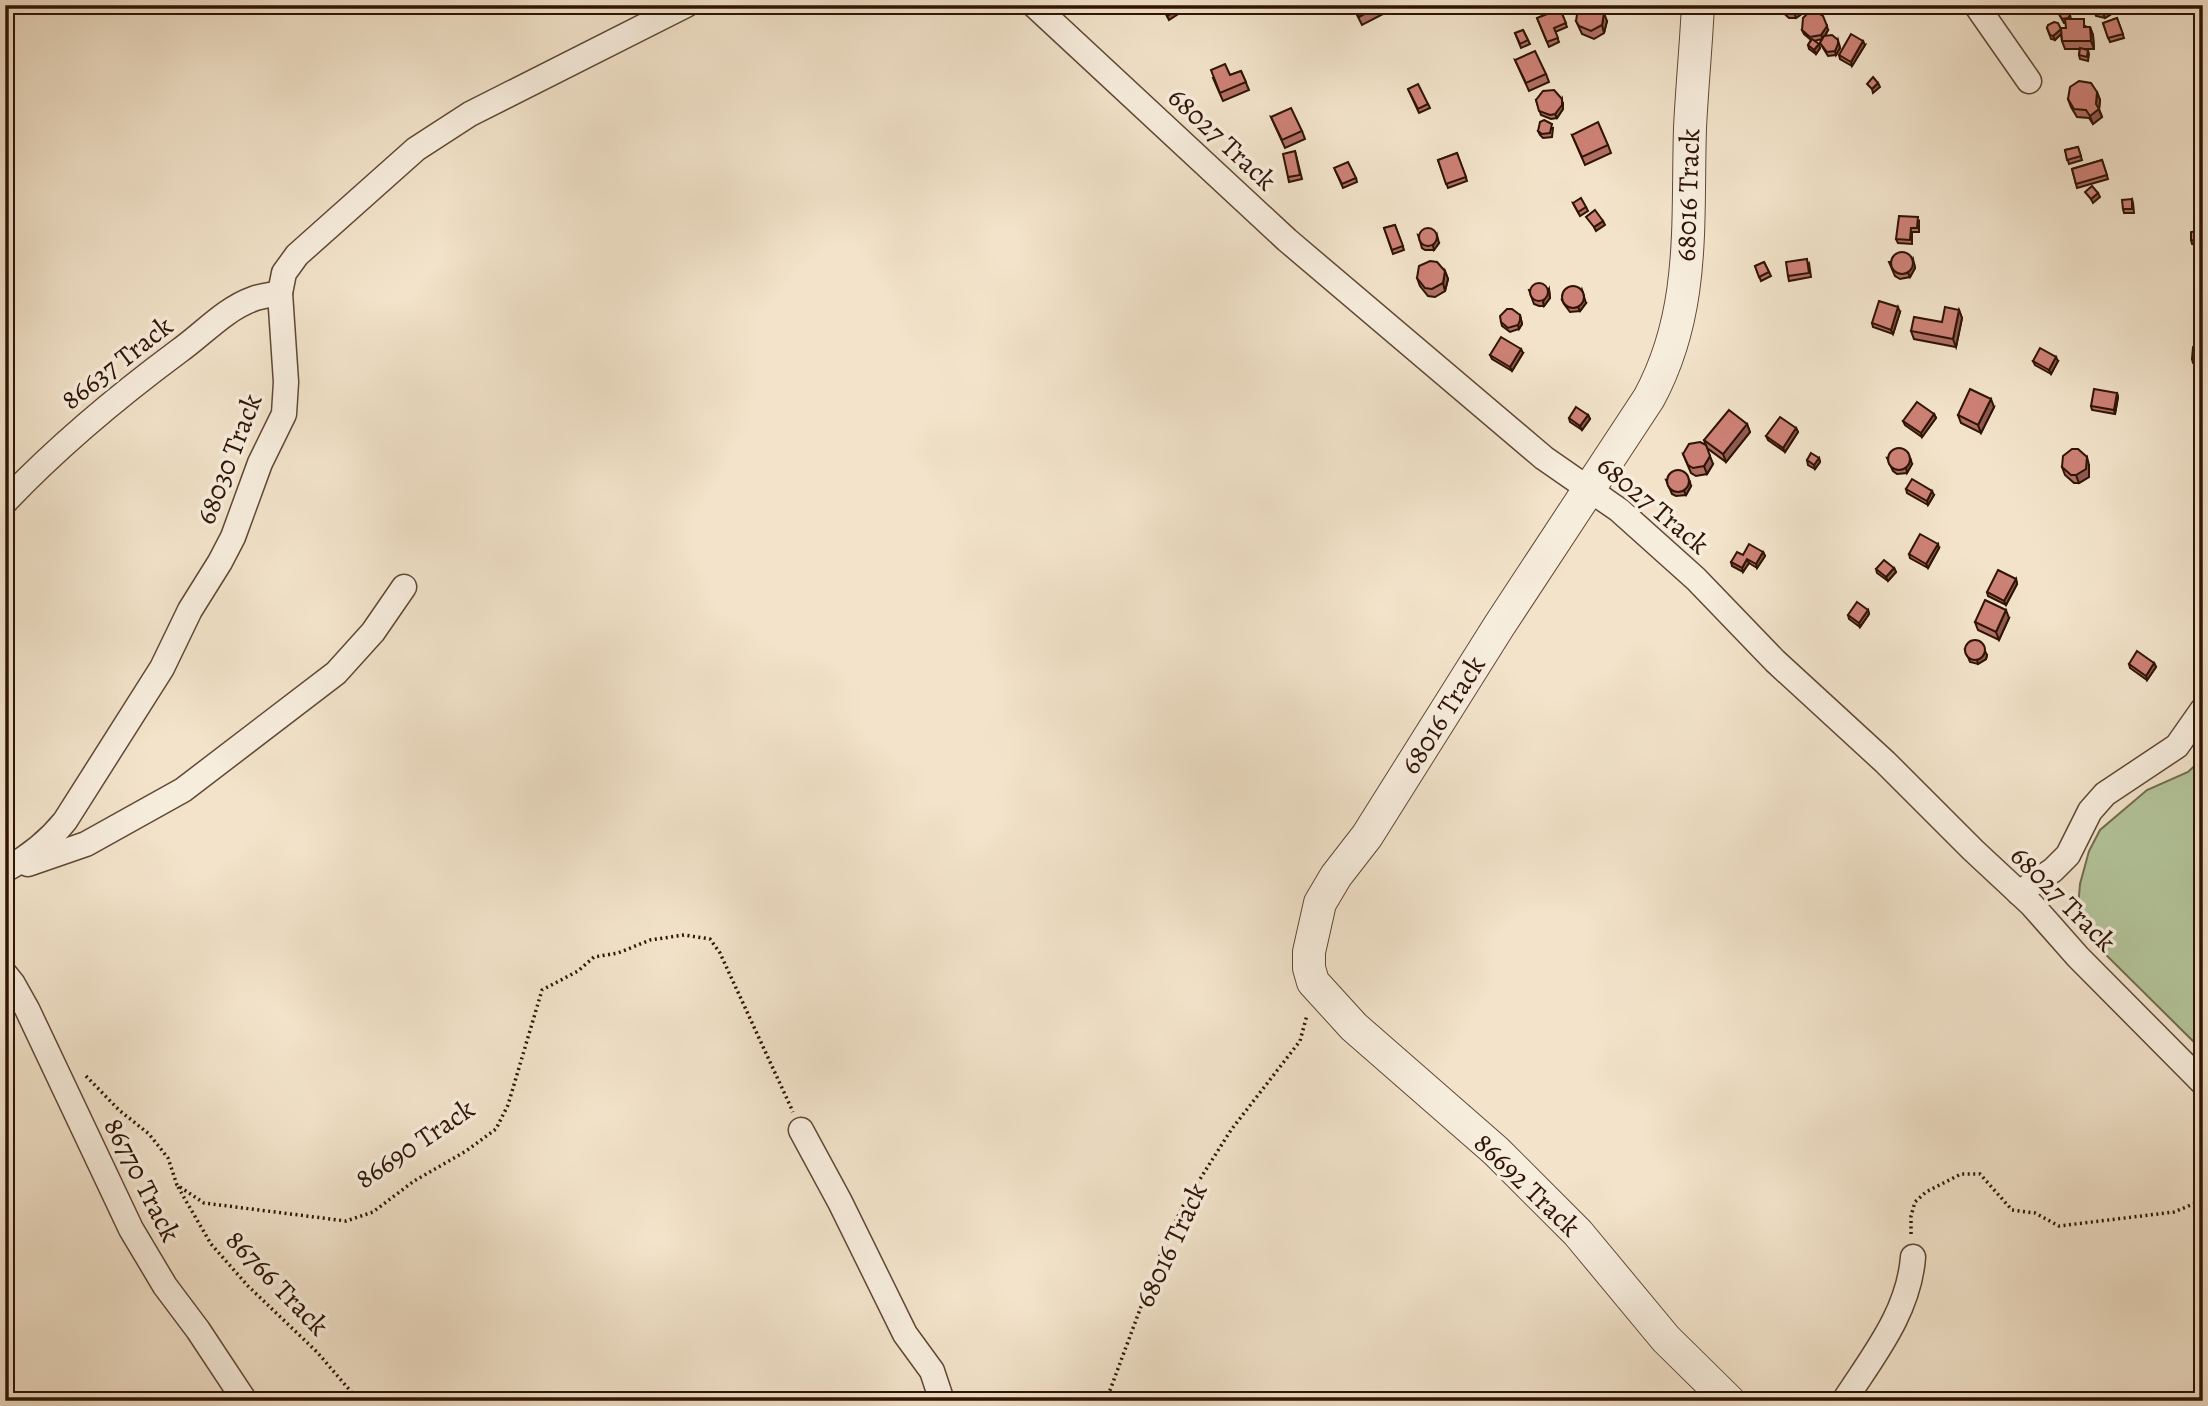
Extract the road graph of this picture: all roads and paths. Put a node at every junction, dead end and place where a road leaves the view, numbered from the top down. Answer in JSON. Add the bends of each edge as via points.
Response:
{"nodes":[{"id":1,"x":686,"y":5,"type":"edge"},
{"id":2,"x":1034,"y":5,"type":"edge"},
{"id":3,"x":1698,"y":5,"type":"edge"},
{"id":4,"x":1976,"y":5,"type":"edge"},
{"id":5,"x":2029,"y":81,"type":"dead end"},
{"id":6,"x":280,"y":293,"type":"junction"},
{"id":7,"x":1589,"y":487,"type":"junction"},
{"id":8,"x":5,"y":502,"type":"edge"},
{"id":9,"x":404,"y":587,"type":"dead end"},
{"id":10,"x":2203,"y":709,"type":"edge"},
{"id":11,"x":6,"y":870,"type":"edge"},
{"id":12,"x":2019,"y":893,"type":"junction"},
{"id":13,"x":5,"y":974,"type":"edge"},
{"id":14,"x":1313,"y":982,"type":"junction"},
{"id":15,"x":84,"y":1074,"type":"dead end"},
{"id":16,"x":2203,"y":1083,"type":"edge"},
{"id":17,"x":801,"y":1130,"type":"joint"},
{"id":18,"x":177,"y":1185,"type":"junction"},
{"id":19,"x":2203,"y":1200,"type":"edge"},
{"id":20,"x":1913,"y":1257,"type":"joint"},
{"id":21,"x":245,"y":1401,"type":"edge"},
{"id":22,"x":359,"y":1401,"type":"edge"},
{"id":23,"x":942,"y":1401,"type":"edge"},
{"id":24,"x":1106,"y":1401,"type":"edge"},
{"id":25,"x":1729,"y":1401,"type":"edge"},
{"id":26,"x":1844,"y":1401,"type":"edge"}],
"edges":[{"from":1,"to":6,"type":"street","name":"68030 Track","via":[[470,114],[416,149],[297,255],[284,274]]},
{"from":2,"to":7,"type":"street","name":"68027 Track","via":[[1287,240],[1544,458]]},
{"from":3,"to":7,"type":"street","name":"68016 Track","via":[[1681,308],[1665,369]]},
{"from":4,"to":5,"type":"street"},
{"from":6,"to":8,"type":"street","name":"86637 Track","via":[[253,299],[226,313],[113,401]]},
{"from":6,"to":11,"type":"street","name":"68030 Track","via":[[284,414],[233,537],[162,668],[65,821],[30,856]]},
{"from":7,"to":12,"type":"street","name":"68027 Track","via":[[1696,579],[1775,661]]},
{"from":7,"to":14,"type":"street","name":"68016 Track","via":[[1325,894],[1309,952]]},
{"from":9,"to":11,"type":"street","via":[[373,632],[336,673],[183,790],[86,844]]},
{"from":10,"to":12,"type":"street","via":[[2177,746],[2105,794],[2090,811],[2068,855]]},
{"from":12,"to":16,"type":"street","name":"68027 Track"},
{"from":13,"to":21,"type":"street","name":"86770 Track","via":[[27,1009],[131,1230]]},
{"from":14,"to":24,"type":"path","name":"68016 Track","via":[[1300,1041],[1231,1130],[1183,1206]]},
{"from":14,"to":25,"type":"street","name":"86692 Track","via":[[1354,1027],[1496,1151],[1578,1233],[1666,1339]]},
{"from":15,"to":18,"type":"path","via":[[149,1134],[168,1158]]},
{"from":17,"to":18,"type":"path","name":"86690 Track","via":[[720,953],[710,939],[684,934],[594,957],[542,990],[508,1105],[496,1129],[373,1212],[346,1221],[204,1203]]},
{"from":17,"to":23,"type":"street","via":[[905,1334],[932,1371]]},
{"from":18,"to":22,"type":"path","name":"86766 Track","via":[[211,1244]]},
{"from":19,"to":20,"type":"path","via":[[2174,1212],[2059,1226],[2035,1213],[2012,1210],[1980,1174],[1961,1174],[1915,1202]]},
{"from":20,"to":26,"type":"street","via":[[1912,1278],[1896,1320]]}]}
